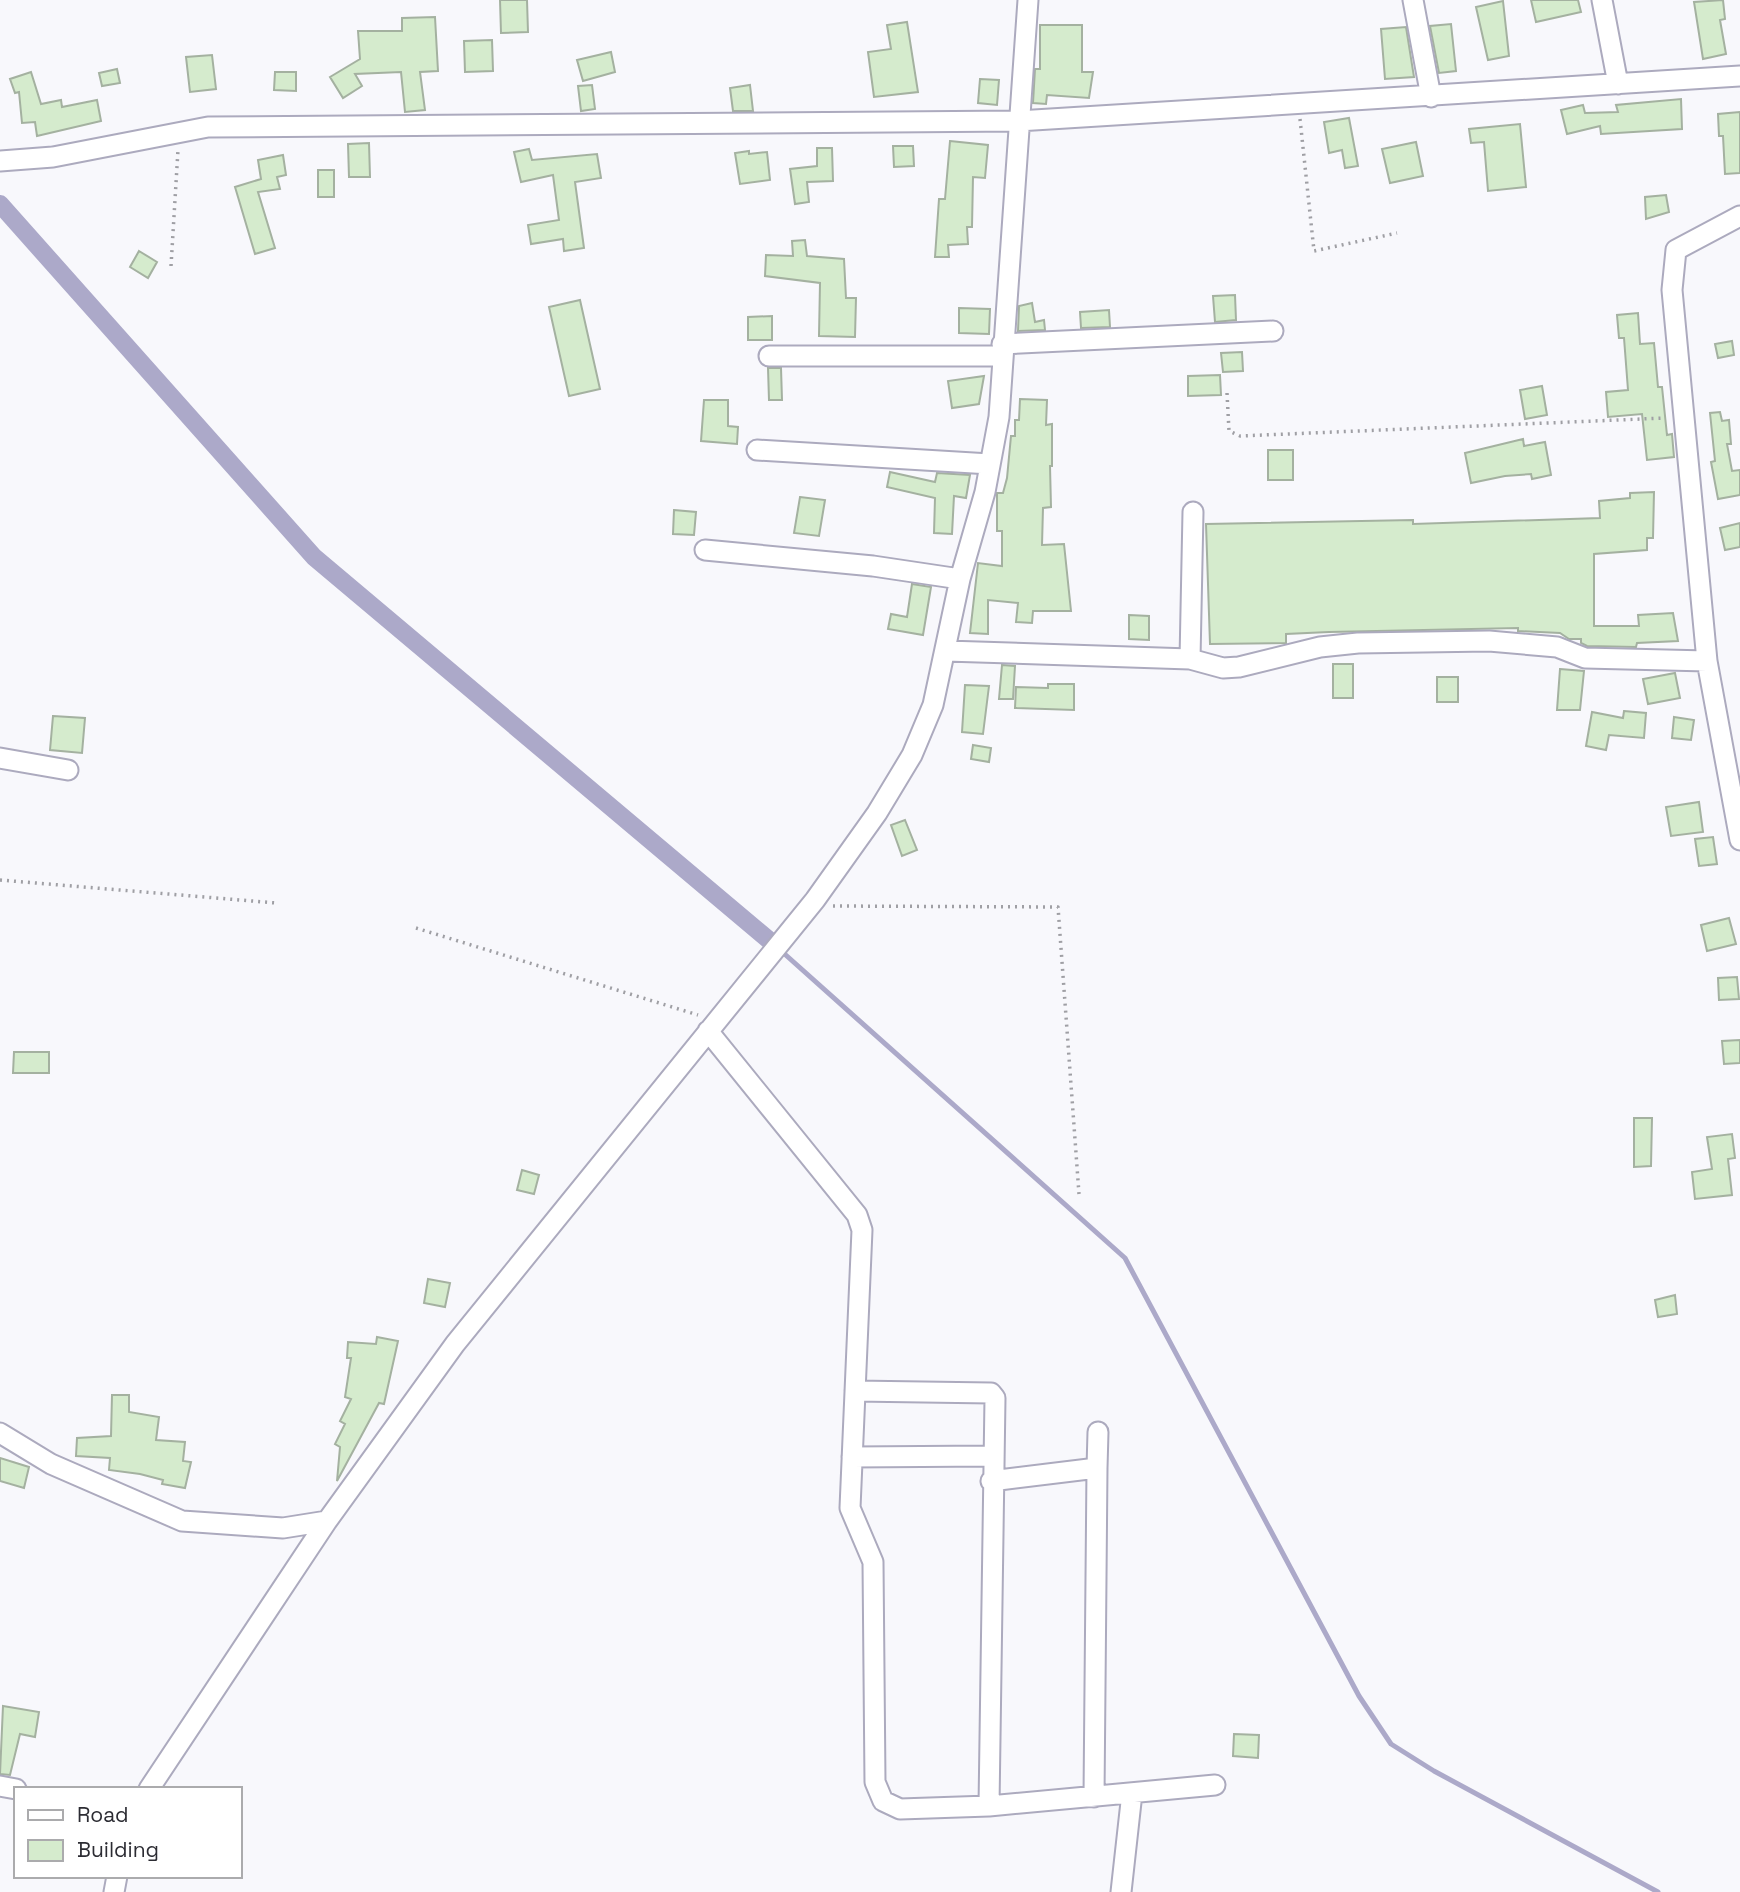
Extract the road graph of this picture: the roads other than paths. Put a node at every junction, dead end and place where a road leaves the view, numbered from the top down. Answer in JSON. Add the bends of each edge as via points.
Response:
{"nodes":[{"id":1,"x":1028,"y":0,"type":"edge"},
{"id":2,"x":1413,"y":0,"type":"edge"},
{"id":3,"x":1602,"y":0,"type":"edge"},
{"id":4,"x":1740,"y":76,"type":"edge"},
{"id":5,"x":1618,"y":84,"type":"junction"},
{"id":6,"x":1431,"y":97,"type":"junction"},
{"id":7,"x":1018,"y":121,"type":"junction"},
{"id":8,"x":0,"y":161,"type":"edge"},
{"id":9,"x":1740,"y":216,"type":"edge"},
{"id":10,"x":1273,"y":331,"type":"dead end"},
{"id":11,"x":1002,"y":350,"type":"junction"},
{"id":12,"x":769,"y":356,"type":"dead end"},
{"id":13,"x":757,"y":450,"type":"dead end"},
{"id":14,"x":990,"y":464,"type":"junction"},
{"id":15,"x":1193,"y":512,"type":"dead end"},
{"id":16,"x":705,"y":550,"type":"dead end"},
{"id":17,"x":960,"y":579,"type":"junction"},
{"id":18,"x":946,"y":651,"type":"junction"},
{"id":19,"x":1190,"y":659,"type":"junction"},
{"id":20,"x":1707,"y":661,"type":"junction"},
{"id":21,"x":0,"y":758,"type":"edge"},
{"id":22,"x":68,"y":771,"type":"dead end"},
{"id":23,"x":1740,"y":840,"type":"edge"},
{"id":24,"x":712,"y":1026,"type":"junction"},
{"id":25,"x":855,"y":1391,"type":"junction"},
{"id":26,"x":1098,"y":1432,"type":"dead end"},
{"id":27,"x":0,"y":1433,"type":"edge"},
{"id":28,"x":991,"y":1456,"type":"junction"},
{"id":29,"x":852,"y":1457,"type":"junction"},
{"id":30,"x":1097,"y":1468,"type":"junction"},
{"id":31,"x":991,"y":1481,"type":"junction"},
{"id":32,"x":327,"y":1521,"type":"junction"},
{"id":33,"x":1215,"y":1785,"type":"dead end"},
{"id":34,"x":150,"y":1787,"type":"edge"},
{"id":35,"x":1132,"y":1793,"type":"junction"},
{"id":36,"x":1094,"y":1797,"type":"junction"},
{"id":37,"x":989,"y":1806,"type":"junction"},
{"id":38,"x":1121,"y":1892,"type":"edge"}],
"edges":[{"from":1,"to":7,"type":"street"},
{"from":2,"to":6,"type":"street"},
{"from":3,"to":5,"type":"street"},
{"from":4,"to":5,"type":"street"},
{"from":5,"to":6,"type":"street"},
{"from":6,"to":7,"type":"street"},
{"from":7,"to":8,"type":"street","via":[[256,125],[208,127],[53,157]]},
{"from":7,"to":11,"type":"street"},
{"from":9,"to":20,"type":"street","via":[[1676,250],[1672,290]]},
{"from":10,"to":11,"type":"street"},
{"from":11,"to":12,"type":"street"},
{"from":11,"to":14,"type":"street","via":[[999,417]]},
{"from":13,"to":14,"type":"street"},
{"from":14,"to":17,"type":"street"},
{"from":15,"to":19,"type":"street"},
{"from":16,"to":17,"type":"street"},
{"from":17,"to":18,"type":"street"},
{"from":18,"to":19,"type":"street"},
{"from":18,"to":24,"type":"street","via":[[933,705],[912,755],[877,813],[815,900]]},
{"from":19,"to":20,"type":"street","via":[[1223,668],[1358,643],[1489,641],[1557,647],[1584,658]]},
{"from":20,"to":23,"type":"street"},
{"from":21,"to":22,"type":"street"},
{"from":24,"to":25,"type":"street","via":[[857,1215],[862,1230]]},
{"from":24,"to":32,"type":"street","via":[[455,1344]]},
{"from":25,"to":28,"type":"street","via":[[991,1394],[995,1405]]},
{"from":25,"to":29,"type":"street"},
{"from":26,"to":30,"type":"street"},
{"from":27,"to":32,"type":"street","via":[[51,1464],[182,1521],[283,1528]]},
{"from":28,"to":29,"type":"street"},
{"from":28,"to":31,"type":"street"},
{"from":29,"to":37,"type":"street","via":[[850,1508],[873,1562],[875,1782],[883,1801],[900,1809]]},
{"from":30,"to":31,"type":"street"},
{"from":30,"to":36,"type":"street"},
{"from":31,"to":37,"type":"street"},
{"from":32,"to":34,"type":"street"},
{"from":33,"to":35,"type":"street"},
{"from":35,"to":36,"type":"street"},
{"from":35,"to":38,"type":"street"},
{"from":36,"to":37,"type":"street"}]}
